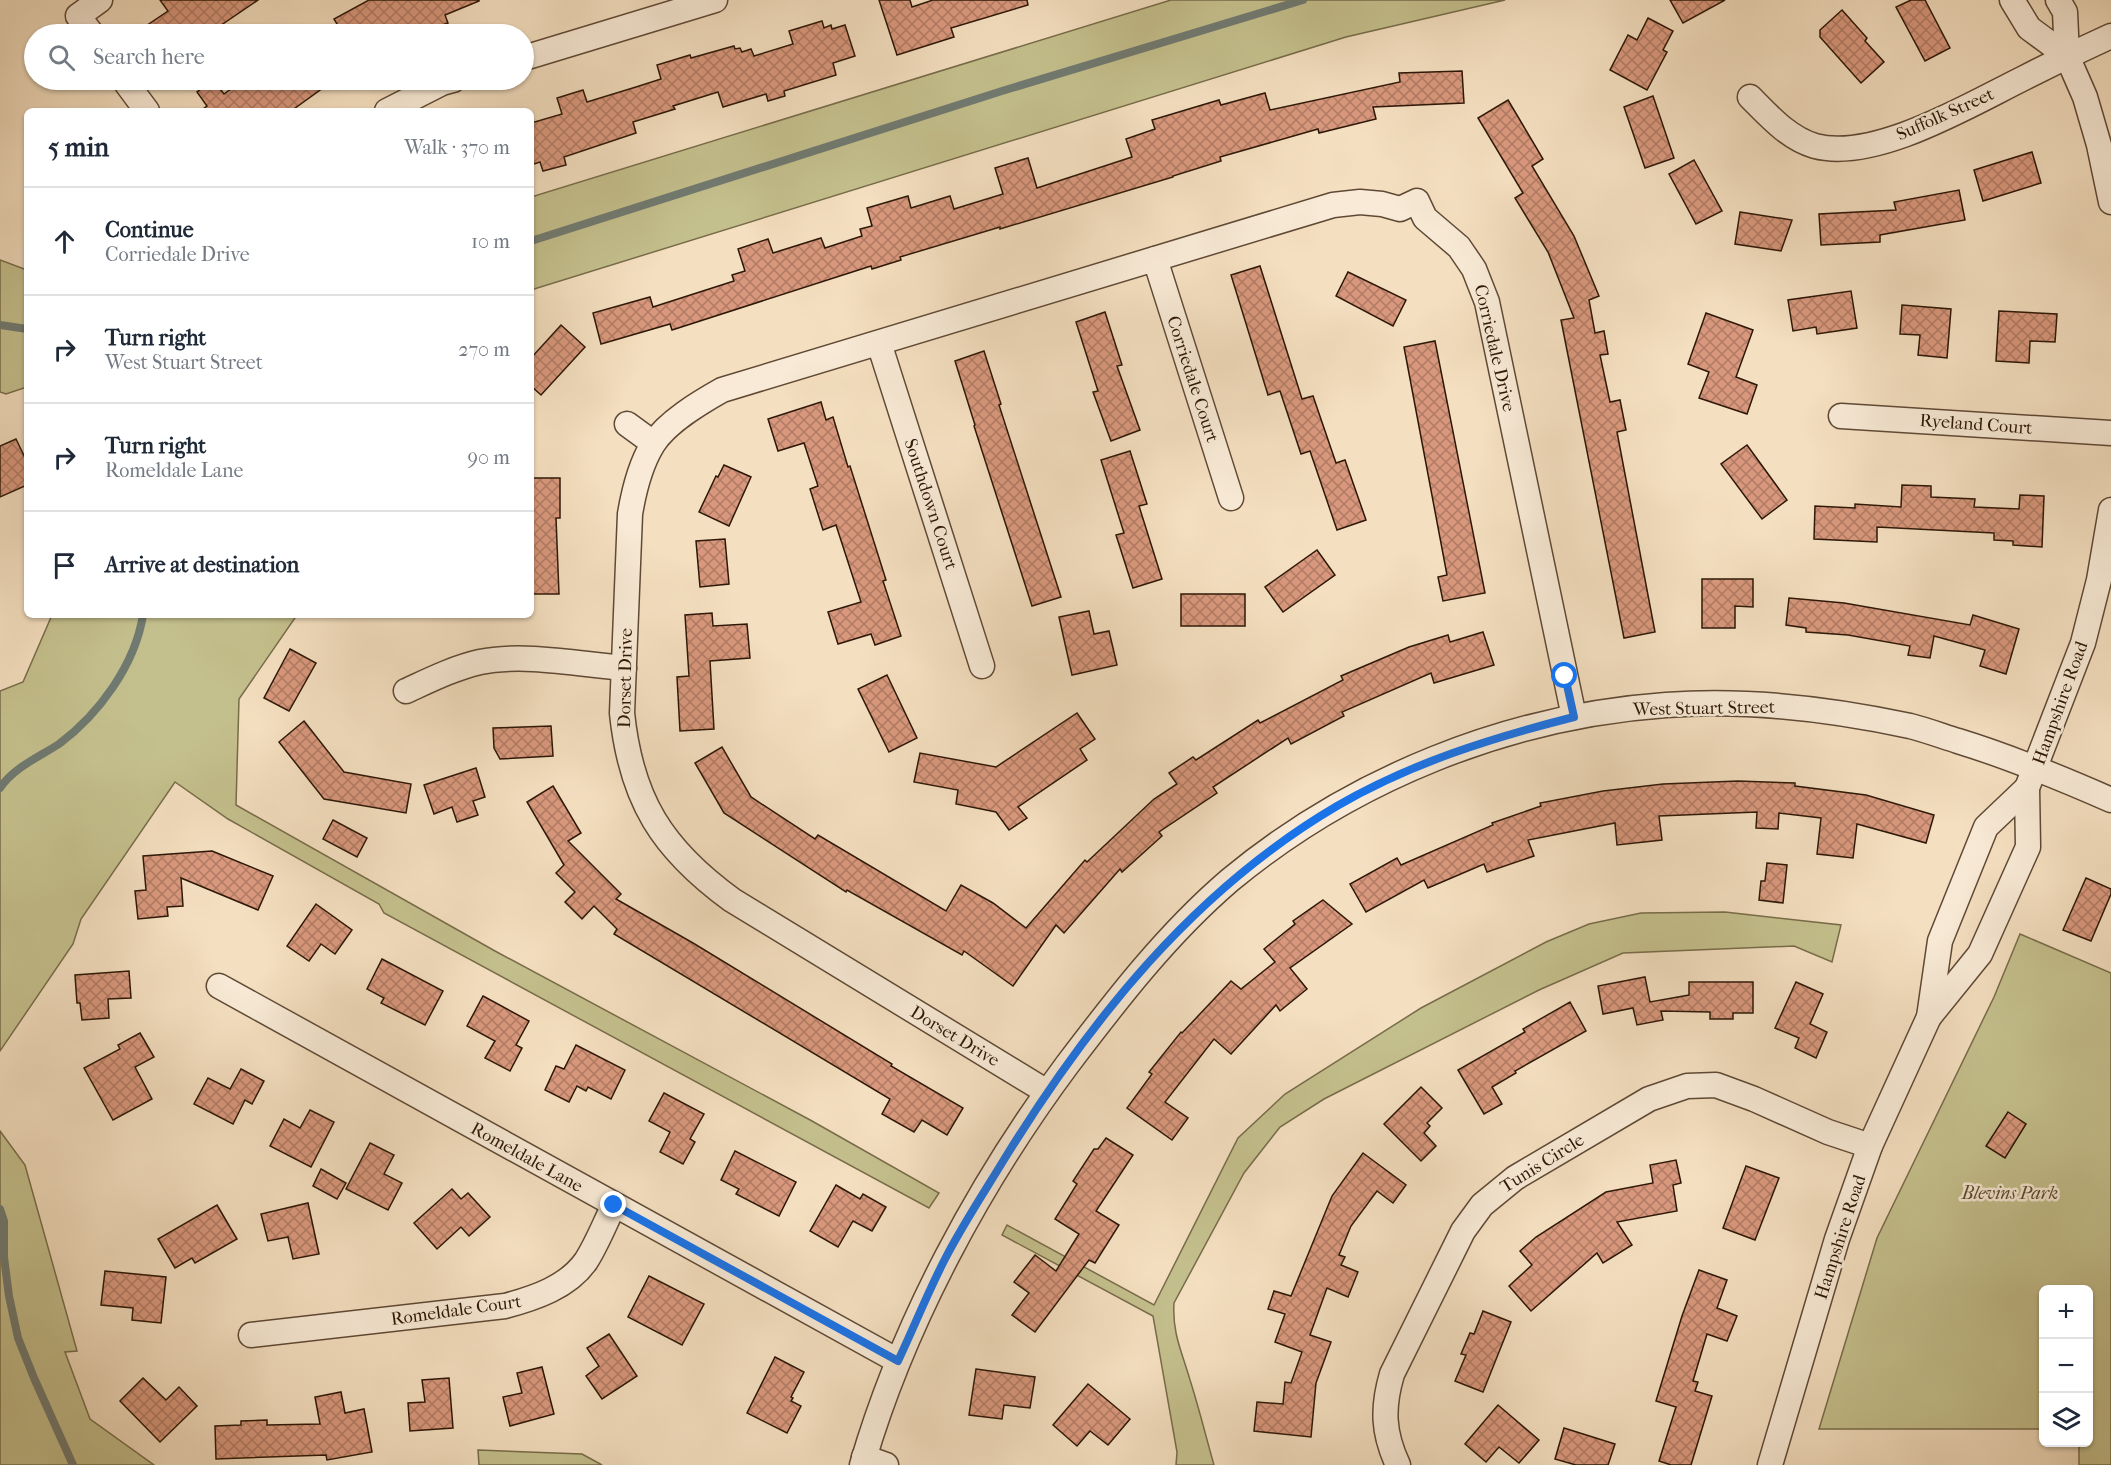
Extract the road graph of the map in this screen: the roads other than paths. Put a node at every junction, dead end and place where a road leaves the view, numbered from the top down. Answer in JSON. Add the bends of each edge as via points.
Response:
{"nodes":[{"id":1,"x":100,"y":0,"type":"edge"},
{"id":2,"x":716,"y":0,"type":"edge"},
{"id":3,"x":2012,"y":0,"type":"edge"},
{"id":4,"x":2058,"y":0,"type":"edge"},
{"id":5,"x":655,"y":9,"type":"edge"},
{"id":6,"x":84,"y":24,"type":"edge"},
{"id":7,"x":2111,"y":36,"type":"edge"},
{"id":8,"x":534,"y":54,"type":"edge"},
{"id":9,"x":2067,"y":56,"type":"junction"},
{"id":10,"x":131,"y":90,"type":"edge"},
{"id":11,"x":428,"y":90,"type":"edge"},
{"id":12,"x":1750,"y":97,"type":"dead end"},
{"id":13,"x":145,"y":108,"type":"edge"},
{"id":14,"x":393,"y":108,"type":"edge"},
{"id":15,"x":2111,"y":202,"type":"edge"},
{"id":16,"x":1155,"y":259,"type":"junction"},
{"id":17,"x":1013,"y":302,"type":"joint"},
{"id":18,"x":879,"y":343,"type":"junction"},
{"id":19,"x":1841,"y":416,"type":"dead end"},
{"id":20,"x":627,"y":424,"type":"dead end"},
{"id":21,"x":2111,"y":433,"type":"edge"},
{"id":22,"x":653,"y":443,"type":"junction"},
{"id":23,"x":1231,"y":498,"type":"dead end"},
{"id":24,"x":2111,"y":510,"type":"edge"},
{"id":25,"x":982,"y":666,"type":"dead end"},
{"id":26,"x":624,"y":668,"type":"junction"},
{"id":27,"x":406,"y":691,"type":"dead end"},
{"id":28,"x":1574,"y":717,"type":"junction"},
{"id":29,"x":2031,"y":778,"type":"junction"},
{"id":30,"x":2111,"y":800,"type":"edge"},
{"id":31,"x":219,"y":986,"type":"dead end"},
{"id":32,"x":1929,"y":1017,"type":"junction"},
{"id":33,"x":1047,"y":1092,"type":"junction"},
{"id":34,"x":1870,"y":1146,"type":"junction"},
{"id":35,"x":614,"y":1205,"type":"junction"},
{"id":36,"x":251,"y":1335,"type":"dead end"},
{"id":37,"x":898,"y":1361,"type":"junction"},
{"id":38,"x":871,"y":1462,"type":"edge"},
{"id":39,"x":1398,"y":1465,"type":"edge"},
{"id":40,"x":1770,"y":1465,"type":"edge"}],
"edges":[{"from":1,"to":6,"type":"street","via":[[78,16]]},
{"from":2,"to":5,"type":"street"},
{"from":3,"to":9,"type":"street","via":[[2030,28]]},
{"from":4,"to":9,"type":"street","via":[[2065,12]]},
{"from":5,"to":8,"type":"street"},
{"from":7,"to":9,"type":"street","name":"Suffolk Street"},
{"from":9,"to":12,"type":"street","name":"Suffolk Street","via":[[1922,127],[1850,149],[1813,146],[1792,135]]},
{"from":9,"to":15,"type":"street","via":[[2085,97]]},
{"from":10,"to":13,"type":"street"},
{"from":11,"to":14,"type":"street"},
{"from":16,"to":17,"type":"street","name":"Corriedale Drive"},
{"from":16,"to":23,"type":"street","name":"Corriedale Court"},
{"from":16,"to":28,"type":"street","name":"Corriedale Drive","via":[[1333,205],[1360,202],[1400,209],[1417,201],[1425,218],[1459,247],[1474,269],[1487,302]]},
{"from":17,"to":18,"type":"street","name":"Dorset Drive"},
{"from":18,"to":22,"type":"street","name":"Dorset Drive","via":[[722,390],[694,405]]},
{"from":18,"to":25,"type":"street","name":"Southdown Court"},
{"from":19,"to":21,"type":"street","name":"Ryeland Court"},
{"from":20,"to":22,"type":"street"},
{"from":22,"to":26,"type":"street","name":"Dorset Drive","via":[[636,483],[630,514]]},
{"from":24,"to":29,"type":"street","name":"Hampshire Road","via":[[2083,643]]},
{"from":26,"to":27,"type":"street","via":[[516,659],[480,662]]},
{"from":26,"to":33,"type":"street","name":"Dorset Drive","via":[[621,713],[633,776],[650,814],[686,863],[732,900]]},
{"from":28,"to":29,"type":"street","name":"West Stuart Street","via":[[1668,704],[1777,706],[1845,714],[1915,727],[1985,749]]},
{"from":28,"to":33,"type":"street","name":"West Stuart Street","via":[[1456,750],[1396,775],[1282,841],[1230,881],[1182,926],[1120,994]]},
{"from":29,"to":30,"type":"street","name":"West Stuart Street"},
{"from":29,"to":32,"type":"street","name":"Hampshire Road","via":[[1986,827],[1940,941]]},
{"from":29,"to":32,"type":"street","name":"Hampshire Road","via":[[2028,847],[1980,954]]},
{"from":31,"to":35,"type":"street","name":"Romeldale Lane"},
{"from":32,"to":34,"type":"street","name":"Hampshire Road"},
{"from":33,"to":37,"type":"street","name":"West Stuart Street","via":[[970,1214]]},
{"from":34,"to":39,"type":"street","name":"Tunis Circle","via":[[1716,1085],[1687,1086],[1650,1099],[1515,1178],[1482,1205],[1463,1231],[1392,1374],[1386,1396],[1385,1426]]},
{"from":34,"to":40,"type":"street","name":"Hampshire Road","via":[[1837,1239]]},
{"from":35,"to":36,"type":"street","name":"Romeldale Court","via":[[586,1261],[569,1280],[526,1301]]},
{"from":35,"to":37,"type":"street","name":"Romeldale Lane"},
{"from":37,"to":38,"type":"street","name":"West Stuart Street"}]}
